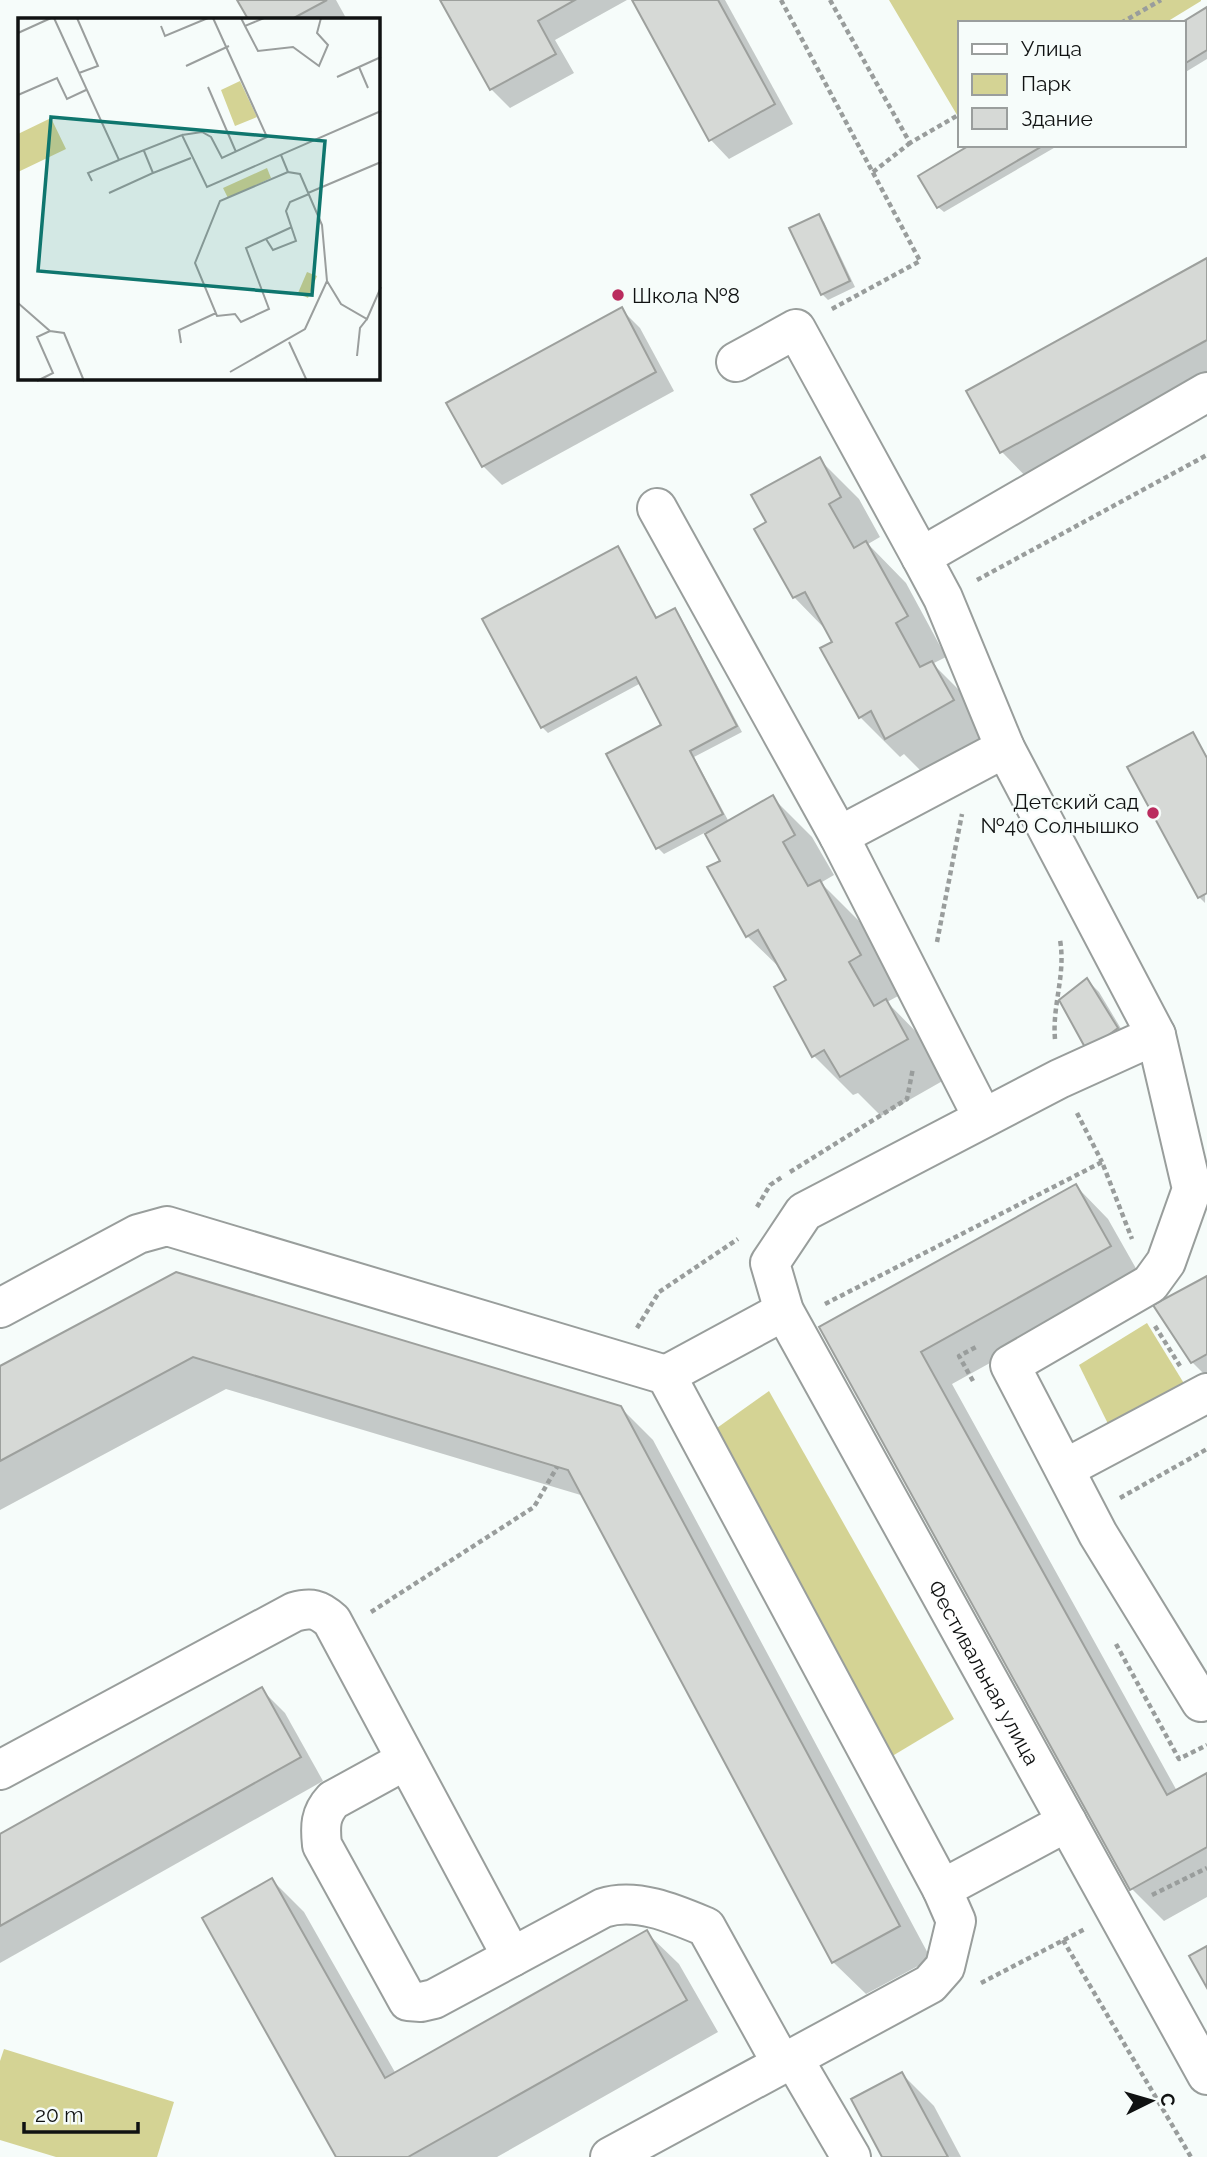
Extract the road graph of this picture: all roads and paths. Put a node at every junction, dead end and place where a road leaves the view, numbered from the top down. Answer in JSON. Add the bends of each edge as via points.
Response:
{"nodes":[{"id":1,"x":781,"y":0,"type":"edge"},
{"id":2,"x":830,"y":0,"type":"edge"},
{"id":3,"x":1161,"y":0,"type":"edge"},
{"id":4,"x":1124,"y":21,"type":"edge"},
{"id":5,"x":958,"y":115,"type":"edge"},
{"id":6,"x":910,"y":142,"type":"junction"},
{"id":7,"x":873,"y":172,"type":"junction"},
{"id":8,"x":796,"y":329,"type":"junction"},
{"id":9,"x":736,"y":362,"type":"dead end"},
{"id":10,"x":1207,"y":392,"type":"edge"},
{"id":11,"x":1207,"y":455,"type":"edge"},
{"id":12,"x":657,"y":508,"type":"dead end"},
{"id":13,"x":921,"y":557,"type":"junction"},
{"id":14,"x":943,"y":598,"type":"junction"},
{"id":15,"x":1005,"y":748,"type":"junction"},
{"id":16,"x":839,"y":836,"type":"junction"},
{"id":17,"x":1060,"y":936,"type":"dead end"},
{"id":18,"x":1156,"y":1035,"type":"junction"},
{"id":19,"x":1059,"y":1079,"type":"junction"},
{"id":20,"x":983,"y":1118,"type":"junction"},
{"id":21,"x":1102,"y":1162,"type":"junction"},
{"id":22,"x":770,"y":1263,"type":"junction"},
{"id":23,"x":1150,"y":1284,"type":"junction"},
{"id":24,"x":0,"y":1308,"type":"edge"},
{"id":25,"x":784,"y":1311,"type":"junction"},
{"id":26,"x":618,"y":1360,"type":"junction"},
{"id":27,"x":666,"y":1375,"type":"junction"},
{"id":28,"x":1194,"y":1381,"type":"edge"},
{"id":29,"x":1207,"y":1448,"type":"edge"},
{"id":30,"x":557,"y":1467,"type":"dead end"},
{"id":31,"x":1066,"y":1468,"type":"junction"},
{"id":32,"x":1089,"y":1516,"type":"junction"},
{"id":33,"x":338,"y":1633,"type":"junction"},
{"id":34,"x":1207,"y":1699,"type":"edge"},
{"id":35,"x":407,"y":1760,"type":"junction"},
{"id":36,"x":0,"y":1770,"type":"edge"},
{"id":37,"x":1067,"y":1822,"type":"junction"},
{"id":38,"x":1207,"y":1868,"type":"edge"},
{"id":39,"x":942,"y":1889,"type":"junction"},
{"id":40,"x":1117,"y":1913,"type":"junction"},
{"id":41,"x":1063,"y":1940,"type":"dead end"},
{"id":42,"x":512,"y":1957,"type":"junction"},
{"id":43,"x":787,"y":2062,"type":"junction"},
{"id":44,"x":1207,"y":2076,"type":"edge"},
{"id":45,"x":610,"y":2157,"type":"edge"},
{"id":46,"x":850,"y":2157,"type":"edge"},
{"id":47,"x":1191,"y":2157,"type":"edge"}],
"edges":[{"from":1,"to":7,"type":"path"},
{"from":2,"to":6,"type":"path"},
{"from":3,"to":4,"type":"path"},
{"from":5,"to":6,"type":"path"},
{"from":6,"to":7,"type":"path"},
{"from":7,"to":8,"type":"path","via":[[920,261]]},
{"from":8,"to":9,"type":"street"},
{"from":8,"to":13,"type":"street"},
{"from":10,"to":13,"type":"street"},
{"from":11,"to":14,"type":"path"},
{"from":12,"to":16,"type":"street"},
{"from":13,"to":14,"type":"street"},
{"from":14,"to":15,"type":"street"},
{"from":15,"to":16,"type":"street"},
{"from":15,"to":18,"type":"street"},
{"from":16,"to":20,"type":"street"},
{"from":17,"to":19,"type":"path","via":[[1064,961],[1053,1016]]},
{"from":18,"to":19,"type":"street"},
{"from":18,"to":23,"type":"street","via":[[1192,1189],[1166,1262]]},
{"from":19,"to":20,"type":"street"},
{"from":19,"to":21,"type":"path"},
{"from":20,"to":22,"type":"street","via":[[804,1212]]},
{"from":21,"to":22,"type":"path","via":[[823,1305]]},
{"from":21,"to":23,"type":"path"},
{"from":22,"to":25,"type":"street","name":"Фестивальная улица"},
{"from":22,"to":26,"type":"path","via":[[739,1238],[659,1292]]},
{"from":23,"to":28,"type":"path","via":[[1141,1304]]},
{"from":23,"to":31,"type":"street","via":[[1010,1365]]},
{"from":24,"to":26,"type":"street","via":[[138,1234],[167,1226]]},
{"from":25,"to":27,"type":"street"},
{"from":25,"to":37,"type":"street","name":"Фестивальная улица"},
{"from":26,"to":27,"type":"street"},
{"from":27,"to":39,"type":"street"},
{"from":28,"to":31,"type":"street"},
{"from":29,"to":32,"type":"path"},
{"from":30,"to":33,"type":"path","via":[[534,1507]]},
{"from":31,"to":32,"type":"street"},
{"from":32,"to":34,"type":"street","via":[[1201,1702]]},
{"from":33,"to":35,"type":"street"},
{"from":33,"to":36,"type":"street","via":[[321,1611],[307,1608],[294,1612]]},
{"from":35,"to":42,"type":"street"},
{"from":35,"to":42,"type":"street","via":[[333,1800],[324,1810],[320,1827],[329,1858],[408,2001],[434,1999]]},
{"from":37,"to":39,"type":"street"},
{"from":37,"to":40,"type":"street","name":"Фестивальная улица"},
{"from":38,"to":40,"type":"path"},
{"from":39,"to":43,"type":"street","via":[[956,1921],[939,1977]]},
{"from":40,"to":44,"type":"street","name":"Фестивальная улица"},
{"from":41,"to":47,"type":"path"},
{"from":42,"to":43,"type":"street","via":[[619,1903],[689,1920],[706,1927]]},
{"from":43,"to":45,"type":"street"},
{"from":43,"to":46,"type":"street"}]}
